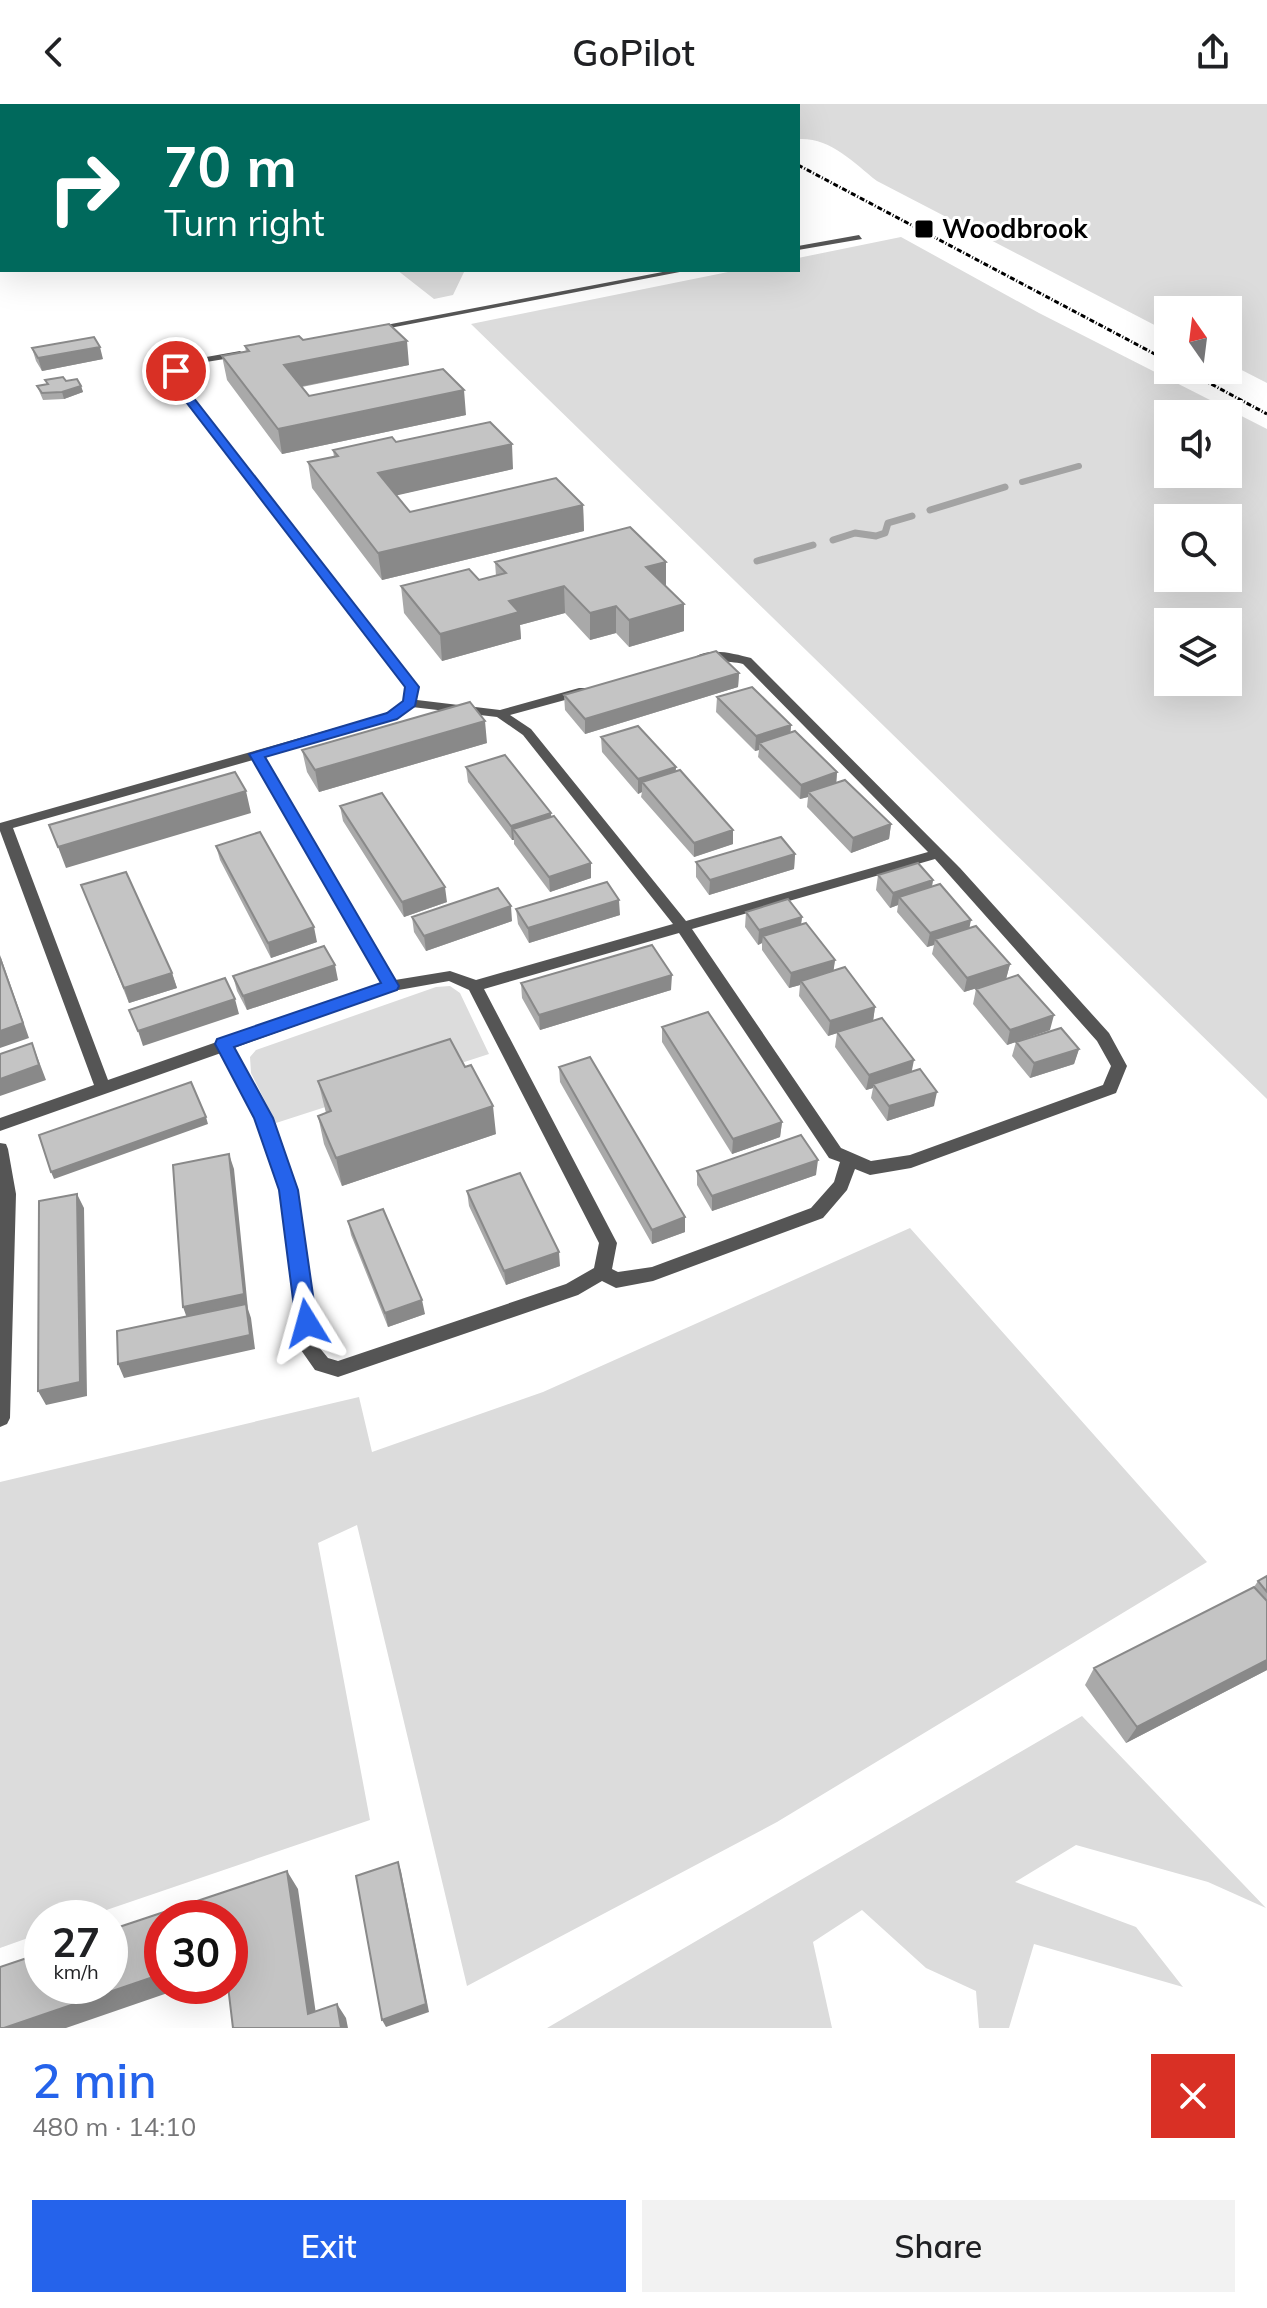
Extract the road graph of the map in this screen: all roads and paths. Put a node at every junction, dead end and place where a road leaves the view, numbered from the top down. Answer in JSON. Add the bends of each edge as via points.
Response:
{"nodes":[{"id":1,"x":859,"y":237,"type":"dead end"},
{"id":2,"x":800,"y":248,"type":"edge"},
{"id":3,"x":675,"y":272,"type":"edge"},
{"id":4,"x":355,"y":332,"type":"edge"},
{"id":5,"x":245,"y":353,"type":"edge"},
{"id":6,"x":687,"y":661,"type":"edge"},
{"id":7,"x":597,"y":687,"type":"edge"},
{"id":8,"x":410,"y":703,"type":"junction"},
{"id":9,"x":500,"y":714,"type":"junction"},
{"id":10,"x":256,"y":754,"type":"junction"},
{"id":11,"x":3,"y":826,"type":"edge"},
{"id":12,"x":937,"y":854,"type":"junction"},
{"id":13,"x":682,"y":926,"type":"junction"},
{"id":14,"x":391,"y":986,"type":"junction"},
{"id":15,"x":475,"y":986,"type":"junction"},
{"id":16,"x":224,"y":1044,"type":"junction"},
{"id":17,"x":103,"y":1088,"type":"junction"},
{"id":18,"x":0,"y":1125,"type":"edge"},
{"id":19,"x":0,"y":1149,"type":"edge"},
{"id":20,"x":850,"y":1159,"type":"junction"},
{"id":21,"x":602,"y":1272,"type":"junction"},
{"id":22,"x":0,"y":1418,"type":"edge"}],
"edges":[{"from":1,"to":2,"type":"street"},
{"from":3,"to":4,"type":"street"},
{"from":5,"to":8,"type":"street","via":[[198,361],[176,371],[174,379],[412,687]]},
{"from":6,"to":12,"type":"street","via":[[726,656],[747,661]]},
{"from":7,"to":9,"type":"street"},
{"from":8,"to":9,"type":"street"},
{"from":8,"to":10,"type":"street","via":[[392,716]]},
{"from":9,"to":13,"type":"street","via":[[527,732]]},
{"from":10,"to":11,"type":"street"},
{"from":10,"to":14,"type":"street"},
{"from":11,"to":17,"type":"street"},
{"from":12,"to":13,"type":"street"},
{"from":12,"to":20,"type":"street","via":[[1103,1037],[1119,1066],[1110,1089],[911,1161],[870,1168]]},
{"from":13,"to":15,"type":"street"},
{"from":13,"to":20,"type":"street","via":[[835,1153]]},
{"from":14,"to":15,"type":"street","via":[[450,976]]},
{"from":14,"to":16,"type":"street"},
{"from":15,"to":21,"type":"street","via":[[608,1243]]},
{"from":16,"to":17,"type":"street"},
{"from":16,"to":21,"type":"street","via":[[263,1118],[288,1190],[310,1350],[322,1364],[338,1369],[572,1290]]},
{"from":17,"to":18,"type":"street"},
{"from":19,"to":22,"type":"street","via":[[7,1194]]},
{"from":20,"to":21,"type":"street","via":[[841,1185],[817,1213],[653,1274],[616,1280]]}]}
